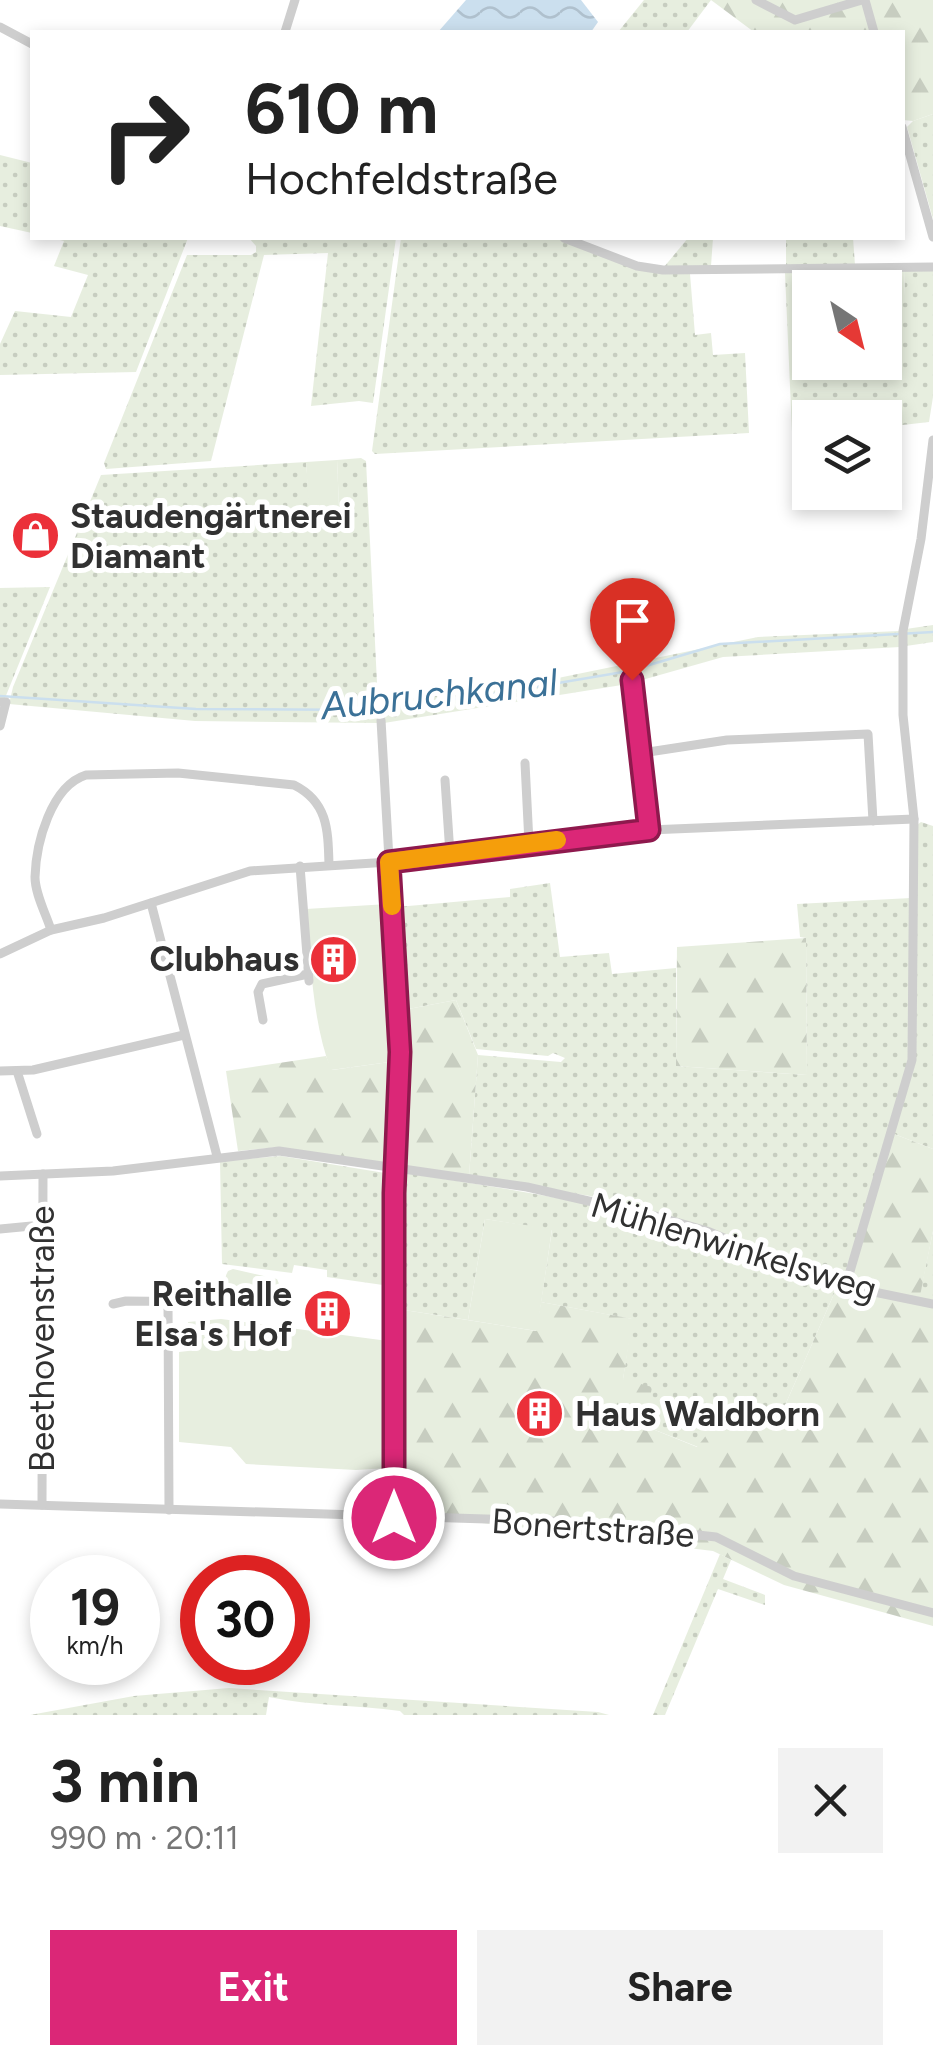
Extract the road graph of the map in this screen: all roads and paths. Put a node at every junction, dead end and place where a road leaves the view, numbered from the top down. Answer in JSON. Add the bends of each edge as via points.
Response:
{"nodes":[{"id":1,"x":295,"y":0,"type":"edge"},
{"id":2,"x":756,"y":0,"type":"edge"},
{"id":3,"x":864,"y":0,"type":"edge"},
{"id":4,"x":0,"y":28,"type":"edge"},
{"id":5,"x":286,"y":30,"type":"edge"},
{"id":6,"x":873,"y":30,"type":"edge"},
{"id":7,"x":30,"y":43,"type":"edge"},
{"id":8,"x":905,"y":138,"type":"edge"},
{"id":9,"x":933,"y":237,"type":"edge"},
{"id":10,"x":569,"y":240,"type":"edge"},
{"id":11,"x":933,"y":267,"type":"edge"},
{"id":12,"x":933,"y":440,"type":"edge"},
{"id":13,"x":632,"y":680,"type":"dead end"},
{"id":14,"x":3,"y":702,"type":"edge"},
{"id":15,"x":382,"y":720,"type":"dead end"},
{"id":16,"x":0,"y":726,"type":"edge"},
{"id":17,"x":642,"y":753,"type":"junction"},
{"id":18,"x":525,"y":763,"type":"dead end"},
{"id":19,"x":445,"y":780,"type":"dead end"},
{"id":20,"x":914,"y":819,"type":"junction"},
{"id":21,"x":873,"y":821,"type":"junction"},
{"id":22,"x":649,"y":830,"type":"junction"},
{"id":23,"x":529,"y":843,"type":"junction"},
{"id":24,"x":450,"y":854,"type":"junction"},
{"id":25,"x":389,"y":862,"type":"junction"},
{"id":26,"x":329,"y":864,"type":"junction"},
{"id":27,"x":300,"y":866,"type":"junction"},
{"id":28,"x":151,"y":902,"type":"junction"},
{"id":29,"x":51,"y":930,"type":"junction"},
{"id":30,"x":0,"y":954,"type":"edge"},
{"id":31,"x":263,"y":1020,"type":"dead end"},
{"id":32,"x":184,"y":1035,"type":"junction"},
{"id":33,"x":0,"y":1071,"type":"edge"},
{"id":34,"x":17,"y":1071,"type":"junction"},
{"id":35,"x":37,"y":1134,"type":"dead end"},
{"id":36,"x":217,"y":1156,"type":"junction"},
{"id":37,"x":396,"y":1169,"type":"junction"},
{"id":38,"x":42,"y":1174,"type":"junction"},
{"id":39,"x":0,"y":1176,"type":"edge"},
{"id":40,"x":42,"y":1225,"type":"junction"},
{"id":41,"x":0,"y":1229,"type":"edge"},
{"id":42,"x":846,"y":1285,"type":"junction"},
{"id":43,"x":168,"y":1302,"type":"junction"},
{"id":44,"x":218,"y":1302,"type":"dead end"},
{"id":45,"x":113,"y":1304,"type":"dead end"},
{"id":46,"x":933,"y":1304,"type":"edge"},
{"id":47,"x":0,"y":1504,"type":"edge"},
{"id":48,"x":42,"y":1505,"type":"junction"},
{"id":49,"x":170,"y":1510,"type":"junction"},
{"id":50,"x":394,"y":1518,"type":"junction"},
{"id":51,"x":933,"y":1613,"type":"edge"}],
"edges":[{"from":1,"to":5,"type":"street"},
{"from":2,"to":3,"type":"street","via":[[795,20]]},
{"from":3,"to":6,"type":"street"},
{"from":4,"to":7,"type":"street"},
{"from":8,"to":9,"type":"street"},
{"from":10,"to":11,"type":"street","via":[[663,270]]},
{"from":12,"to":20,"type":"street","via":[[903,631]]},
{"from":13,"to":17,"type":"street"},
{"from":14,"to":16,"type":"street"},
{"from":15,"to":25,"type":"street"},
{"from":17,"to":21,"type":"street","via":[[727,740],[868,734]]},
{"from":17,"to":22,"type":"street"},
{"from":18,"to":23,"type":"street"},
{"from":19,"to":24,"type":"street"},
{"from":20,"to":21,"type":"street"},
{"from":20,"to":42,"type":"street","via":[[912,1060]]},
{"from":21,"to":22,"type":"street"},
{"from":22,"to":23,"type":"street"},
{"from":23,"to":24,"type":"street"},
{"from":24,"to":25,"type":"street"},
{"from":25,"to":26,"type":"street"},
{"from":25,"to":37,"type":"street","via":[[400,1052]]},
{"from":26,"to":27,"type":"street"},
{"from":26,"to":29,"type":"street","via":[[323,810],[294,784],[178,773],[86,776],[55,799],[40,855],[35,881]]},
{"from":27,"to":28,"type":"street","via":[[250,871]]},
{"from":27,"to":31,"type":"street","via":[[308,978],[262,984]]},
{"from":28,"to":29,"type":"street"},
{"from":28,"to":32,"type":"street"},
{"from":29,"to":30,"type":"street"},
{"from":32,"to":34,"type":"street"},
{"from":32,"to":36,"type":"street"},
{"from":33,"to":34,"type":"street"},
{"from":34,"to":35,"type":"street"},
{"from":36,"to":37,"type":"street","name":"Mühlenwinkelsweg","via":[[279,1151]]},
{"from":36,"to":38,"type":"street","name":"Mühlenwinkelsweg","via":[[114,1172]]},
{"from":37,"to":42,"type":"street","name":"Mühlenwinkelsweg","via":[[527,1187],[659,1217]]},
{"from":37,"to":50,"type":"street"},
{"from":38,"to":39,"type":"street","name":"Mühlenwinkelsweg"},
{"from":38,"to":40,"type":"street","name":"Beethovenstraße"},
{"from":40,"to":41,"type":"street"},
{"from":40,"to":48,"type":"street","name":"Beethovenstraße"},
{"from":42,"to":46,"type":"street","name":"Mühlenwinkelsweg"},
{"from":43,"to":44,"type":"street"},
{"from":43,"to":45,"type":"street"},
{"from":43,"to":49,"type":"street"},
{"from":47,"to":48,"type":"street","name":"Bonertstraße"},
{"from":48,"to":49,"type":"street","name":"Bonertstraße"},
{"from":49,"to":50,"type":"street","name":"Bonertstraße"},
{"from":50,"to":51,"type":"street","name":"Bonertstraße","via":[[581,1522],[716,1538],[794,1576]]}]}
